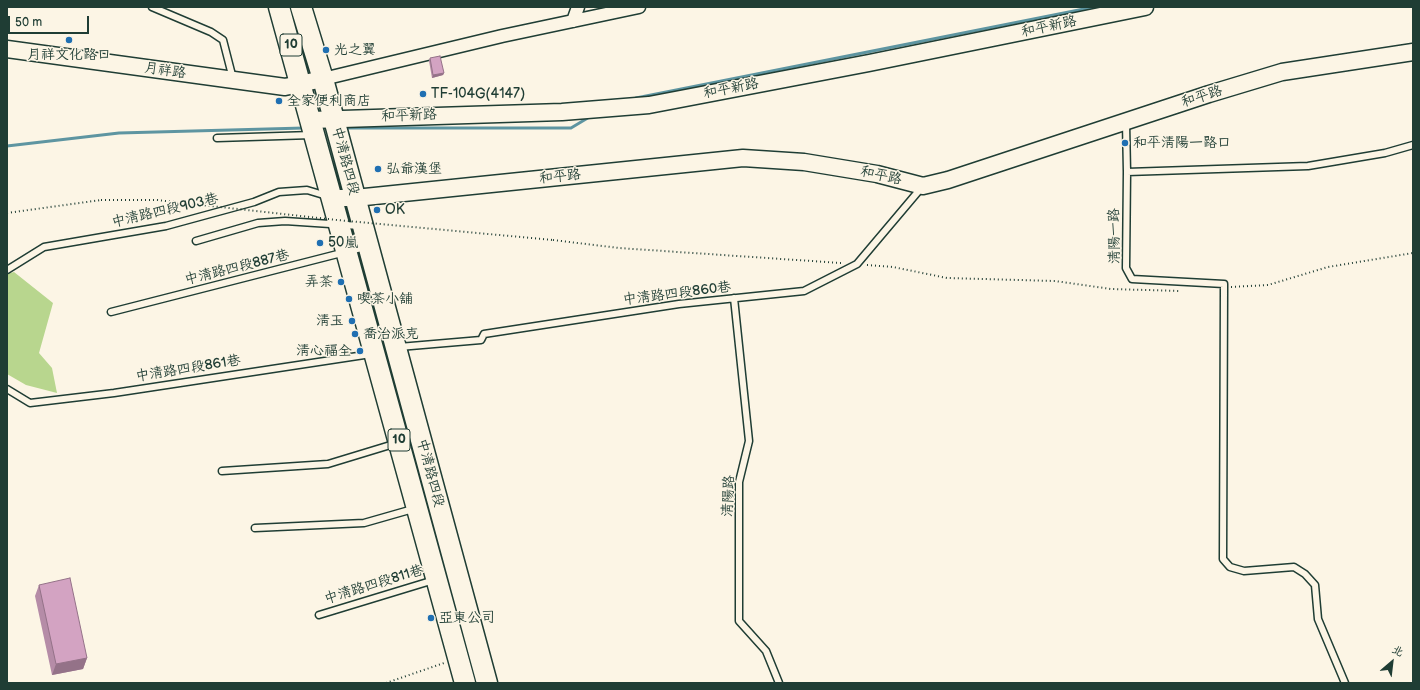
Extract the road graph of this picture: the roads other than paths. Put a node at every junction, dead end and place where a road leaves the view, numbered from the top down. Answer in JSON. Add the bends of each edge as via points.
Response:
{"nodes":[{"id":1,"x":156,"y":7,"type":"edge"},
{"id":2,"x":280,"y":7,"type":"edge"},
{"id":3,"x":301,"y":7,"type":"edge"},
{"id":4,"x":578,"y":7,"type":"edge"},
{"id":5,"x":639,"y":7,"type":"edge"},
{"id":6,"x":1145,"y":7,"type":"edge"},
{"id":7,"x":573,"y":21,"type":"junction"},
{"id":8,"x":7,"y":49,"type":"edge"},
{"id":9,"x":1413,"y":52,"type":"edge"},
{"id":10,"x":323,"y":79,"type":"junction"},
{"id":11,"x":233,"y":80,"type":"junction"},
{"id":12,"x":302,"y":83,"type":"junction"},
{"id":13,"x":1126,"y":121,"type":"junction"},
{"id":14,"x":336,"y":125,"type":"junction"},
{"id":15,"x":313,"y":128,"type":"junction"},
{"id":16,"x":217,"y":138,"type":"dead end"},
{"id":17,"x":1413,"y":145,"type":"edge"},
{"id":18,"x":1128,"y":172,"type":"junction"},
{"id":19,"x":923,"y":186,"type":"junction"},
{"id":20,"x":332,"y":198,"type":"junction"},
{"id":21,"x":355,"y":198,"type":"junction"},
{"id":22,"x":340,"y":225,"type":"junction"},
{"id":23,"x":363,"y":227,"type":"junction"},
{"id":24,"x":196,"y":241,"type":"dead end"},
{"id":25,"x":368,"y":246,"type":"junction"},
{"id":26,"x":347,"y":252,"type":"junction"},
{"id":27,"x":7,"y":270,"type":"edge"},
{"id":28,"x":734,"y":298,"type":"junction"},
{"id":29,"x":111,"y":312,"type":"dead end"},
{"id":30,"x":396,"y":348,"type":"junction"},
{"id":31,"x":375,"y":353,"type":"junction"},
{"id":32,"x":7,"y":389,"type":"edge"},
{"id":33,"x":412,"y":408,"type":"junction"},
{"id":34,"x":392,"y":415,"type":"junction"},
{"id":35,"x":399,"y":443,"type":"junction"},
{"id":36,"x":222,"y":471,"type":"dead end"},
{"id":37,"x":417,"y":508,"type":"junction"},
{"id":38,"x":255,"y":528,"type":"dead end"},
{"id":39,"x":436,"y":579,"type":"junction"},
{"id":40,"x":319,"y":615,"type":"dead end"},
{"id":41,"x":465,"y":683,"type":"edge"},
{"id":42,"x":487,"y":683,"type":"edge"},
{"id":43,"x":779,"y":683,"type":"edge"},
{"id":44,"x":1345,"y":683,"type":"edge"}],
"edges":[{"from":1,"to":11,"type":"lane","via":[[211,32],[222,40]]},
{"from":2,"to":12,"type":"main road","number":"10"},
{"from":3,"to":10,"type":"main road","number":"10"},
{"from":4,"to":7,"type":"street"},
{"from":5,"to":7,"type":"street"},
{"from":6,"to":14,"type":"street","name":"和平新路","via":[[649,105]]},
{"from":7,"to":10,"type":"street"},
{"from":8,"to":11,"type":"street","name":"月祥路"},
{"from":9,"to":13,"type":"street","name":"和平路","via":[[1282,72]]},
{"from":10,"to":12,"type":"street","name":"月祥路"},
{"from":10,"to":14,"type":"main road","name":"中清路四段","number":"10"},
{"from":11,"to":12,"type":"street","name":"月祥路","via":[[285,87]]},
{"from":12,"to":15,"type":"main road","name":"中清路四段","number":"10"},
{"from":13,"to":18,"type":"lane","name":"清陽一路"},
{"from":13,"to":19,"type":"street","name":"和平路"},
{"from":14,"to":15,"type":"street","name":"和平新路"},
{"from":14,"to":21,"type":"main road","name":"中清路四段","number":"10"},
{"from":15,"to":16,"type":"lane"},
{"from":15,"to":20,"type":"main road","name":"中清路四段","number":"10"},
{"from":17,"to":18,"type":"lane","via":[[1385,154],[1308,166]]},
{"from":18,"to":44,"type":"lane","name":"清陽一路","via":[[1126,268],[1132,279],[1224,284],[1223,559],[1230,567],[1244,571],[1294,567],[1305,574],[1315,585],[1318,619]]},
{"from":19,"to":21,"type":"street","name":"和平路","via":[[878,174],[804,162],[743,158]]},
{"from":19,"to":28,"type":"lane","name":"中清路四段860巷","via":[[857,264],[804,291]]},
{"from":20,"to":21,"type":"street","name":"和平路"},
{"from":20,"to":22,"type":"main road","name":"中清路四段","number":"10"},
{"from":20,"to":27,"type":"lane","name":"中清路四段903巷","via":[[307,190],[279,192],[254,202],[166,226],[44,247]]},
{"from":21,"to":23,"type":"main road","name":"中清路四段","number":"10"},
{"from":22,"to":23,"type":"lane"},
{"from":22,"to":24,"type":"lane","via":[[285,220]]},
{"from":22,"to":26,"type":"main road","name":"中清路四段","number":"10"},
{"from":23,"to":25,"type":"main road","name":"中清路四段","number":"10"},
{"from":25,"to":26,"type":"lane","name":"中清路四段887巷"},
{"from":25,"to":30,"type":"main road","name":"中清路四段","number":"10"},
{"from":26,"to":29,"type":"lane","name":"中清路四段887巷"},
{"from":26,"to":31,"type":"main road","name":"中清路四段","number":"10"},
{"from":28,"to":30,"type":"lane","name":"中清路四段860巷","via":[[671,305],[484,334],[482,340]]},
{"from":28,"to":43,"type":"lane","name":"清陽路","via":[[749,441],[739,482],[739,621],[766,651]]},
{"from":30,"to":33,"type":"main road","name":"中清路四段","number":"10"},
{"from":31,"to":32,"type":"lane","name":"中清路四段861巷","via":[[30,403]]},
{"from":31,"to":34,"type":"main road","name":"中清路四段","number":"10"},
{"from":33,"to":34,"type":"main road"},
{"from":33,"to":42,"type":"main road","name":"中清路四段","number":"10"},
{"from":34,"to":35,"type":"main road","name":"中清路四段","number":"10"},
{"from":35,"to":36,"type":"lane","via":[[328,464]]},
{"from":35,"to":37,"type":"main road","name":"中清路四段","number":"10"},
{"from":37,"to":38,"type":"lane","via":[[364,523]]},
{"from":37,"to":39,"type":"main road","name":"中清路四段","number":"10"},
{"from":39,"to":40,"type":"lane","name":"中清路四段811巷"},
{"from":39,"to":41,"type":"main road","name":"中清路四段","number":"10"}]}
